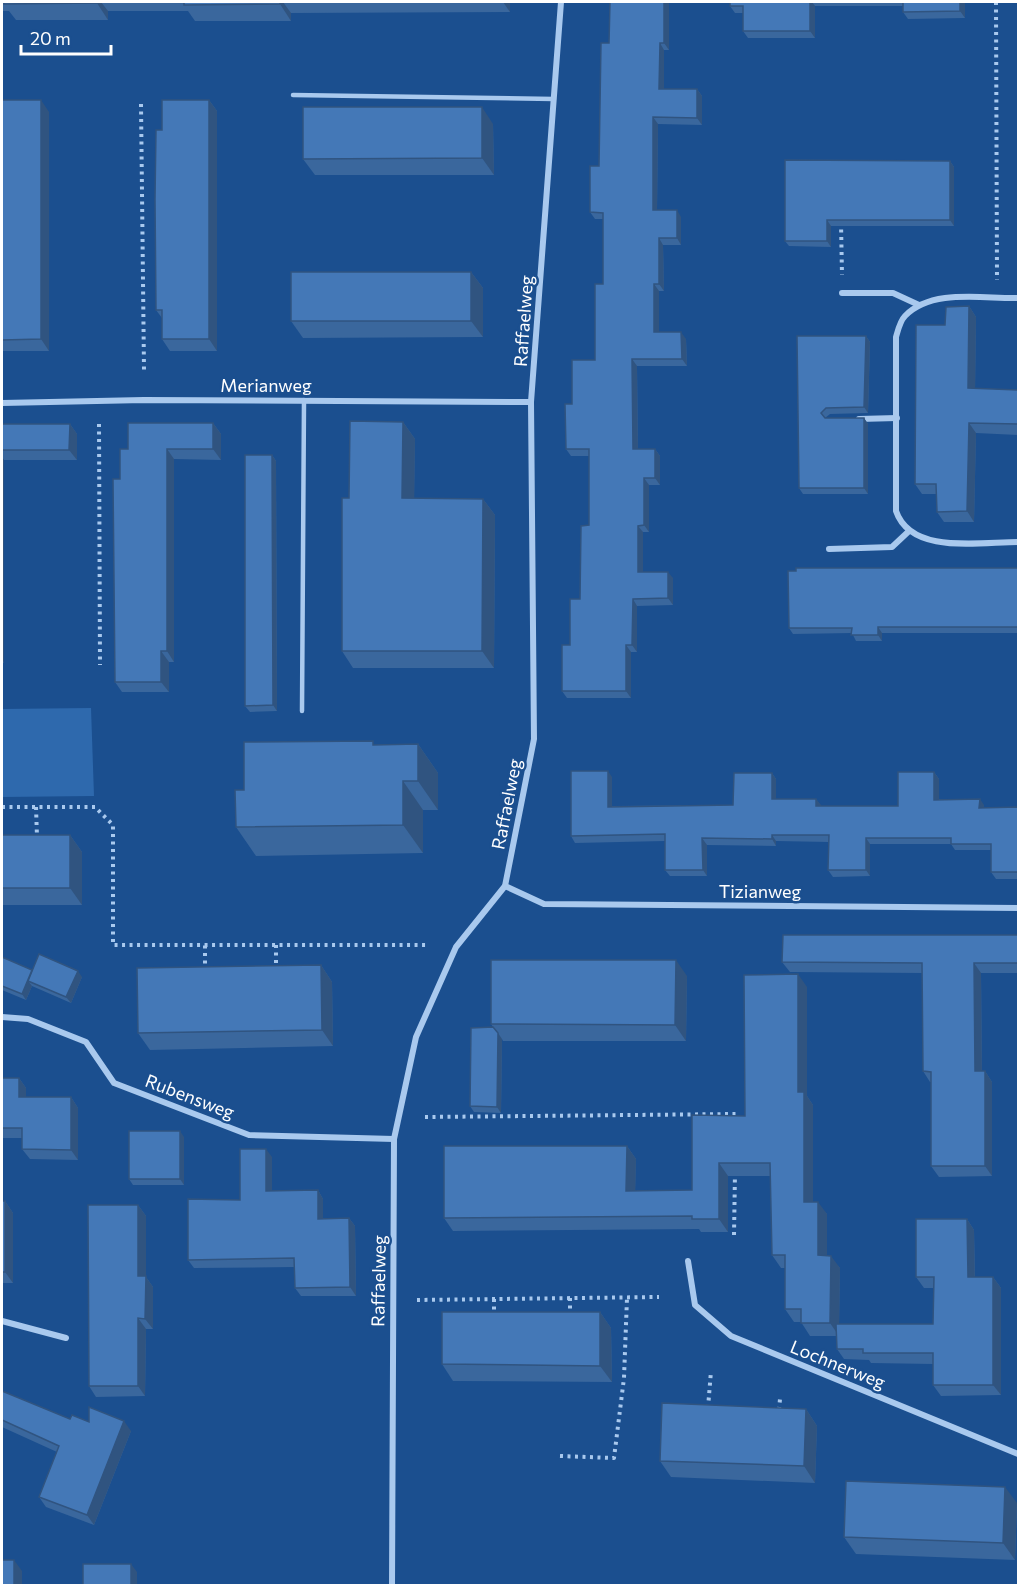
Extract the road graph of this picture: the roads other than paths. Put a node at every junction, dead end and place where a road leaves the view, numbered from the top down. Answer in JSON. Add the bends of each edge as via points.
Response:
{"nodes":[{"id":1,"x":561,"y":2,"type":"edge"},
{"id":2,"x":293,"y":95,"type":"dead end"},
{"id":3,"x":554,"y":99,"type":"junction"},
{"id":4,"x":842,"y":293,"type":"road end"},
{"id":5,"x":1018,"y":298,"type":"edge"},
{"id":6,"x":919,"y":305,"type":"junction"},
{"id":7,"x":304,"y":400,"type":"junction"},
{"id":8,"x":531,"y":402,"type":"junction"},
{"id":9,"x":2,"y":403,"type":"edge"},
{"id":10,"x":897,"y":418,"type":"junction"},
{"id":11,"x":852,"y":419,"type":"edge"},
{"id":12,"x":908,"y":532,"type":"junction"},
{"id":13,"x":1018,"y":542,"type":"edge"},
{"id":14,"x":829,"y":549,"type":"dead end"},
{"id":15,"x":302,"y":711,"type":"dead end"},
{"id":16,"x":505,"y":886,"type":"junction"},
{"id":17,"x":1018,"y":908,"type":"edge"},
{"id":18,"x":2,"y":1017,"type":"edge"},
{"id":19,"x":394,"y":1138,"type":"junction"},
{"id":20,"x":688,"y":1261,"type":"dead end"},
{"id":21,"x":2,"y":1321,"type":"edge"},
{"id":22,"x":66,"y":1338,"type":"dead end"},
{"id":23,"x":1018,"y":1454,"type":"edge"},
{"id":24,"x":392,"y":1586,"type":"edge"}],
"edges":[{"from":1,"to":3,"type":"street","name":"Raffaelweg"},
{"from":2,"to":3,"type":"lane"},
{"from":3,"to":8,"type":"street","name":"Raffaelweg"},
{"from":4,"to":6,"type":"street","via":[[892,293]]},
{"from":5,"to":6,"type":"street","via":[[941,298]]},
{"from":6,"to":10,"type":"street","via":[[904,317],[896,337]]},
{"from":7,"to":8,"type":"street","name":"Merianweg"},
{"from":7,"to":9,"type":"street","name":"Merianweg"},
{"from":7,"to":15,"type":"lane"},
{"from":8,"to":16,"type":"street","name":"Raffaelweg","via":[[534,739]]},
{"from":10,"to":11,"type":"street"},
{"from":10,"to":12,"type":"street","via":[[896,511]]},
{"from":12,"to":13,"type":"street","via":[[935,542]]},
{"from":12,"to":14,"type":"street","via":[[892,547]]},
{"from":16,"to":17,"type":"street","name":"Tizianweg","via":[[544,904]]},
{"from":16,"to":19,"type":"street","name":"Raffaelweg","via":[[456,947],[416,1037]]},
{"from":18,"to":19,"type":"street","name":"Rubensweg","via":[[28,1019],[86,1042],[114,1083],[249,1135]]},
{"from":19,"to":24,"type":"street","name":"Raffaelweg"},
{"from":20,"to":23,"type":"street","name":"Lochnerweg","via":[[695,1305],[731,1336]]},
{"from":21,"to":22,"type":"street"}]}
